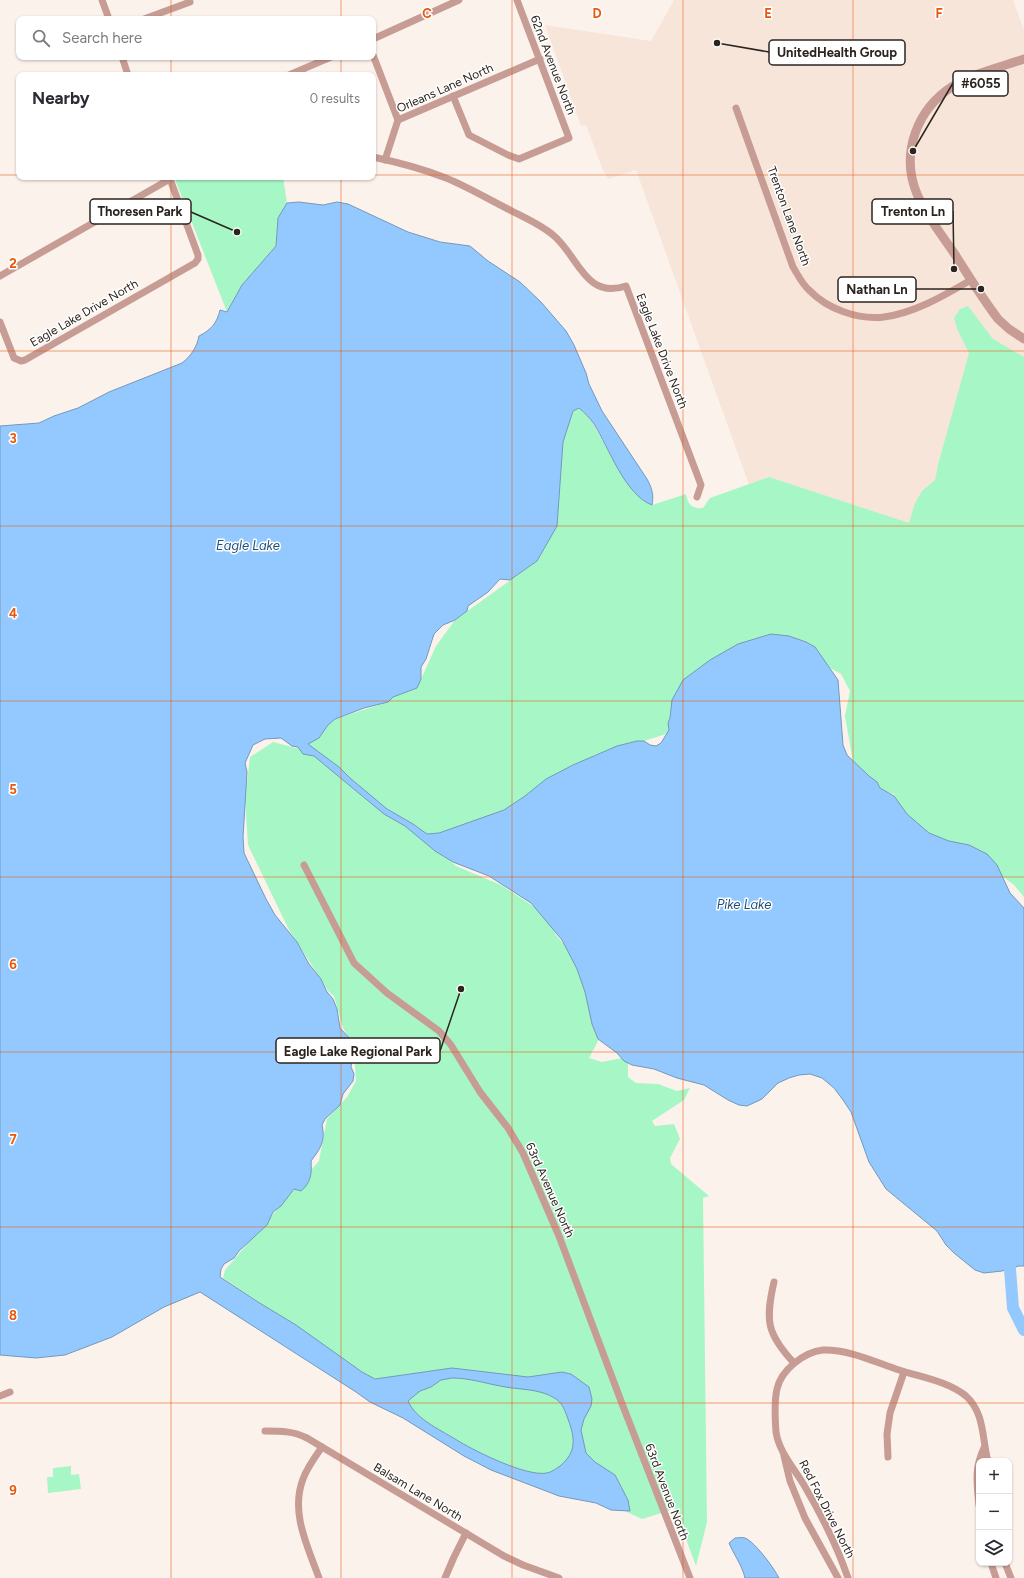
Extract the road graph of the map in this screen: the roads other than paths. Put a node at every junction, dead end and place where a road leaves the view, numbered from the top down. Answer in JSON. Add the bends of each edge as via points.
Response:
{"nodes":[{"id":1,"x":102,"y":0,"type":"edge"},
{"id":2,"x":459,"y":0,"type":"edge"},
{"id":3,"x":517,"y":0,"type":"edge"},
{"id":4,"x":190,"y":2,"type":"dead end"},
{"id":5,"x":108,"y":16,"type":"edge"},
{"id":6,"x":152,"y":16,"type":"edge"},
{"id":7,"x":376,"y":38,"type":"edge"},
{"id":8,"x":540,"y":59,"type":"junction"},
{"id":9,"x":1024,"y":59,"type":"edge"},
{"id":10,"x":123,"y":60,"type":"edge"},
{"id":11,"x":324,"y":60,"type":"edge"},
{"id":12,"x":375,"y":60,"type":"edge"},
{"id":13,"x":127,"y":72,"type":"edge"},
{"id":14,"x":296,"y":72,"type":"edge"},
{"id":15,"x":453,"y":96,"type":"junction"},
{"id":16,"x":736,"y":108,"type":"dead end"},
{"id":17,"x":398,"y":120,"type":"junction"},
{"id":18,"x":376,"y":158,"type":"edge"},
{"id":19,"x":385,"y":160,"type":"junction"},
{"id":20,"x":168,"y":180,"type":"edge"},
{"id":21,"x":170,"y":180,"type":"edge"},
{"id":22,"x":0,"y":276,"type":"edge"},
{"id":23,"x":971,"y":280,"type":"junction"},
{"id":24,"x":0,"y":322,"type":"edge"},
{"id":25,"x":1024,"y":339,"type":"edge"},
{"id":26,"x":698,"y":497,"type":"dead end"},
{"id":27,"x":304,"y":865,"type":"dead end"},
{"id":28,"x":774,"y":1282,"type":"dead end"},
{"id":29,"x":794,"y":1363,"type":"junction"},
{"id":30,"x":904,"y":1372,"type":"junction"},
{"id":31,"x":10,"y":1392,"type":"dead end"},
{"id":32,"x":0,"y":1396,"type":"edge"},
{"id":33,"x":265,"y":1431,"type":"dead end"},
{"id":34,"x":322,"y":1447,"type":"junction"},
{"id":35,"x":984,"y":1448,"type":"junction"},
{"id":36,"x":783,"y":1452,"type":"junction"},
{"id":37,"x":888,"y":1457,"type":"dead end"},
{"id":38,"x":987,"y":1458,"type":"edge"},
{"id":39,"x":978,"y":1494,"type":"edge"},
{"id":40,"x":466,"y":1533,"type":"junction"},
{"id":41,"x":992,"y":1566,"type":"edge"},
{"id":42,"x":1006,"y":1566,"type":"edge"},
{"id":43,"x":542,"y":1575,"type":"edge"},
{"id":44,"x":319,"y":1578,"type":"edge"},
{"id":45,"x":445,"y":1578,"type":"edge"},
{"id":46,"x":559,"y":1578,"type":"edge"},
{"id":47,"x":690,"y":1578,"type":"edge"},
{"id":48,"x":838,"y":1578,"type":"edge"},
{"id":49,"x":848,"y":1578,"type":"edge"},
{"id":50,"x":996,"y":1578,"type":"edge"},
{"id":51,"x":1011,"y":1578,"type":"edge"}],
"edges":[{"from":1,"to":5,"type":"street"},
{"from":2,"to":7,"type":"street"},
{"from":3,"to":8,"type":"street","name":"62nd Avenue North"},
{"from":4,"to":6,"type":"street"},
{"from":8,"to":15,"type":"street","name":"Orleans Lane North"},
{"from":8,"to":15,"type":"street","name":"62nd Avenue North","via":[[569,138],[519,159],[469,135]]},
{"from":9,"to":23,"type":"street","via":[[958,83],[940,95],[930,105],[913,140],[910,164],[917,194]]},
{"from":10,"to":13,"type":"street"},
{"from":11,"to":14,"type":"street"},
{"from":12,"to":17,"type":"street"},
{"from":15,"to":17,"type":"street","name":"Orleans Lane North"},
{"from":16,"to":23,"type":"street","name":"Trenton Lane North","via":[[793,267],[809,290],[823,302],[854,315],[884,317],[919,307]]},
{"from":17,"to":19,"type":"street","name":"Orleans Lane North"},
{"from":18,"to":19,"type":"street","name":"Eagle Lake Drive North"},
{"from":19,"to":26,"type":"street","name":"Eagle Lake Drive North","via":[[446,178],[548,230],[588,279],[597,286],[613,290],[626,286],[701,485]]},
{"from":20,"to":22,"type":"street","name":"Eagle Lake Drive North"},
{"from":21,"to":24,"type":"street","name":"Eagle Lake Drive North","via":[[198,255],[195,263],[25,360],[14,358]]},
{"from":23,"to":25,"type":"street","via":[[998,319]]},
{"from":27,"to":47,"type":"street","name":"63rd Avenue North","via":[[354,963],[387,993],[439,1031],[523,1153],[559,1236],[620,1401]]},
{"from":28,"to":29,"type":"street","via":[[769,1305],[770,1326],[776,1341]]},
{"from":29,"to":30,"type":"street","name":"Red Fox Drive North","via":[[823,1350],[845,1353]]},
{"from":29,"to":36,"type":"street","name":"Red Fox Drive North","via":[[777,1388],[776,1432]]},
{"from":30,"to":35,"type":"street","name":"Red Fox Drive North","via":[[950,1387],[966,1397],[980,1420]]},
{"from":30,"to":37,"type":"street","via":[[890,1413]]},
{"from":31,"to":32,"type":"street"},
{"from":33,"to":34,"type":"street","name":"Balsam Lane North","via":[[298,1433]]},
{"from":34,"to":40,"type":"street","name":"Balsam Lane North"},
{"from":34,"to":44,"type":"street","via":[[303,1479],[298,1504],[303,1534]]},
{"from":35,"to":38,"type":"street","name":"Red Fox Drive North"},
{"from":35,"to":39,"type":"street","name":"Red Fox Drive North","via":[[978,1461]]},
{"from":36,"to":48,"type":"street","name":"Red Fox Drive North","via":[[790,1481],[805,1518]]},
{"from":36,"to":49,"type":"street","name":"Red Fox Drive North","via":[[805,1486]]},
{"from":40,"to":43,"type":"street","name":"Balsam Lane North"},
{"from":40,"to":45,"type":"street"},
{"from":41,"to":50,"type":"street"},
{"from":42,"to":51,"type":"street"},
{"from":43,"to":46,"type":"street","name":"Balsam Lane North"}]}
